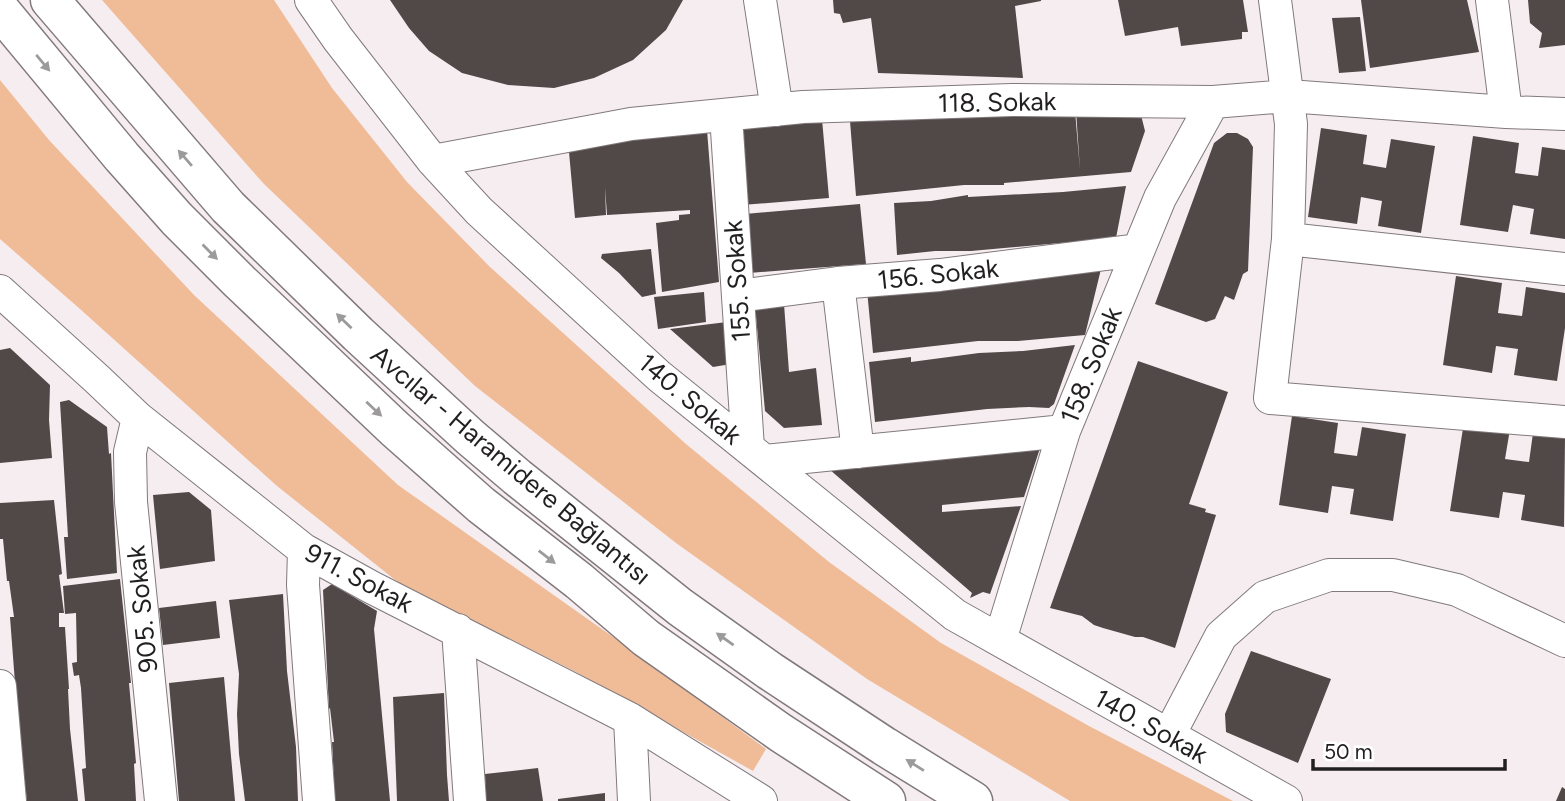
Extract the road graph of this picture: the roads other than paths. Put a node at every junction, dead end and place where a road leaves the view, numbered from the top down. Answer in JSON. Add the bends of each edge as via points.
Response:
{"nodes":[{"id":1,"x":50,"y":0,"type":"edge"},
{"id":2,"x":311,"y":0,"type":"edge"},
{"id":3,"x":339,"y":0,"type":"edge"},
{"id":4,"x":760,"y":0,"type":"edge"},
{"id":5,"x":1275,"y":0,"type":"edge"},
{"id":6,"x":1492,"y":0,"type":"edge"},
{"id":7,"x":0,"y":10,"type":"edge"},
{"id":8,"x":338,"y":38,"type":"junction"},
{"id":9,"x":1288,"y":96,"type":"junction"},
{"id":10,"x":1213,"y":102,"type":"junction"},
{"id":11,"x":777,"y":110,"type":"junction"},
{"id":12,"x":1506,"y":112,"type":"junction"},
{"id":13,"x":1565,"y":114,"type":"edge"},
{"id":14,"x":726,"y":115,"type":"junction"},
{"id":15,"x":433,"y":161,"type":"junction"},
{"id":16,"x":1288,"y":239,"type":"junction"},
{"id":17,"x":1138,"y":250,"type":"junction"},
{"id":18,"x":1565,"y":269,"type":"edge"},
{"id":19,"x":838,"y":283,"type":"junction"},
{"id":20,"x":0,"y":291,"type":"edge"},
{"id":21,"x":738,"y":296,"type":"junction"},
{"id":22,"x":138,"y":418,"type":"junction"},
{"id":23,"x":1565,"y":422,"type":"edge"},
{"id":24,"x":1064,"y":431,"type":"junction"},
{"id":25,"x":858,"y":452,"type":"junction"},
{"id":26,"x":756,"y":454,"type":"junction"},
{"id":27,"x":304,"y":550,"type":"junction"},
{"id":28,"x":458,"y":630,"type":"junction"},
{"id":29,"x":1000,"y":640,"type":"junction"},
{"id":30,"x":1565,"y":641,"type":"edge"},
{"id":31,"x":0,"y":686,"type":"edge"},
{"id":32,"x":629,"y":719,"type":"junction"},
{"id":33,"x":1168,"y":735,"type":"junction"},
{"id":34,"x":10,"y":801,"type":"edge"},
{"id":35,"x":161,"y":801,"type":"edge"},
{"id":36,"x":319,"y":801,"type":"edge"},
{"id":37,"x":470,"y":801,"type":"edge"},
{"id":38,"x":634,"y":801,"type":"edge"},
{"id":39,"x":761,"y":801,"type":"edge"},
{"id":40,"x":886,"y":801,"type":"edge"},
{"id":41,"x":973,"y":801,"type":"edge"},
{"id":42,"x":1286,"y":801,"type":"edge"}],
"edges":[{"from":41,"to":1,"type":"highway","name":"Avcılar - Haramidere Bağlantısı","one_way":true,"via":[[770,671],[680,607],[470,437],[228,207]]},
{"from":2,"to":8,"type":"street","name":"140. Sokak"},
{"from":3,"to":8,"type":"street"},
{"from":4,"to":11,"type":"street"},
{"from":5,"to":9,"type":"street"},
{"from":6,"to":12,"type":"street"},
{"from":7,"to":40,"type":"highway","name":"Avcılar - Haramidere Bağlantısı","one_way":true,"via":[[177,219],[395,429],[646,638]]},
{"from":8,"to":15,"type":"street","name":"140. Sokak"},
{"from":9,"to":10,"type":"street","name":"118. Sokak"},
{"from":9,"to":12,"type":"street","name":"118. Sokak"},
{"from":9,"to":16,"type":"street"},
{"from":10,"to":11,"type":"street","name":"118. Sokak","via":[[1012,100]]},
{"from":10,"to":17,"type":"street","name":"158. Sokak","via":[[1160,198]]},
{"from":11,"to":14,"type":"street","name":"118. Sokak"},
{"from":12,"to":13,"type":"street","name":"118. Sokak"},
{"from":14,"to":15,"type":"street","name":"118. Sokak","via":[[631,124]]},
{"from":14,"to":21,"type":"street","name":"155. Sokak"},
{"from":15,"to":26,"type":"street","name":"140. Sokak","via":[[479,211],[659,376]]},
{"from":16,"to":18,"type":"street"},
{"from":16,"to":23,"type":"street","via":[[1270,398]]},
{"from":17,"to":19,"type":"street","name":"156. Sokak"},
{"from":17,"to":24,"type":"street","name":"158. Sokak"},
{"from":19,"to":21,"type":"street","name":"156. Sokak"},
{"from":19,"to":25,"type":"street"},
{"from":20,"to":22,"type":"street","name":"911. Sokak"},
{"from":21,"to":26,"type":"street","name":"155. Sokak"},
{"from":22,"to":27,"type":"street","name":"911. Sokak"},
{"from":22,"to":35,"type":"street","name":"905. Sokak","via":[[130,452],[131,502]]},
{"from":24,"to":25,"type":"street"},
{"from":24,"to":29,"type":"street","name":"158. Sokak"},
{"from":25,"to":26,"type":"street"},
{"from":26,"to":29,"type":"street","name":"140. Sokak","via":[[955,615]]},
{"from":27,"to":28,"type":"street","name":"911. Sokak"},
{"from":27,"to":36,"type":"street"},
{"from":28,"to":32,"type":"street","name":"911. Sokak"},
{"from":28,"to":37,"type":"street"},
{"from":29,"to":33,"type":"street","name":"140. Sokak"},
{"from":30,"to":33,"type":"street","via":[[1457,590],[1393,575],[1329,575],[1265,597],[1221,636]]},
{"from":31,"to":34,"type":"street"},
{"from":32,"to":38,"type":"street"},
{"from":32,"to":39,"type":"street","name":"911. Sokak"},
{"from":33,"to":42,"type":"street","name":"140. Sokak"}]}
